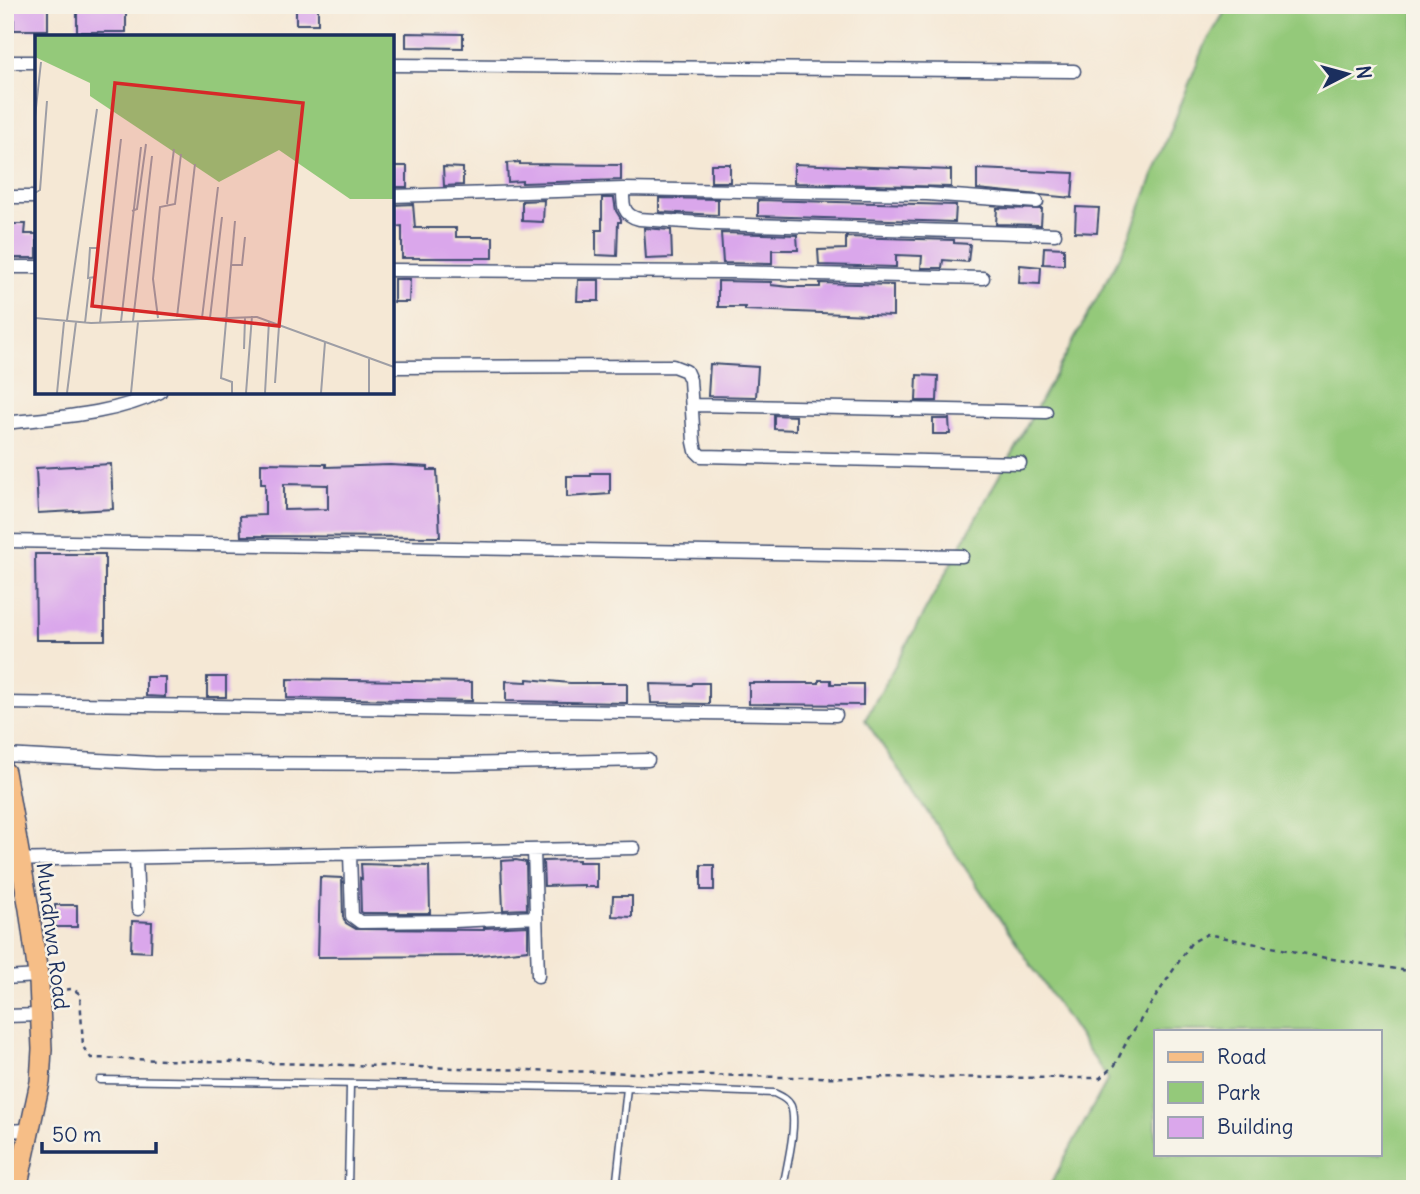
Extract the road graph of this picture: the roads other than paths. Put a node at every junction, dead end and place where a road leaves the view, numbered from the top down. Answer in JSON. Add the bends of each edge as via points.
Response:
{"nodes":[{"id":1,"x":5,"y":62,"type":"edge"},
{"id":2,"x":35,"y":62,"type":"edge"},
{"id":3,"x":394,"y":65,"type":"edge"},
{"id":4,"x":1074,"y":71,"type":"dead end"},
{"id":5,"x":622,"y":189,"type":"junction"},
{"id":6,"x":394,"y":196,"type":"edge"},
{"id":7,"x":5,"y":197,"type":"edge"},
{"id":8,"x":35,"y":197,"type":"edge"},
{"id":9,"x":1037,"y":202,"type":"dead end"},
{"id":10,"x":1055,"y":234,"type":"dead end"},
{"id":11,"x":5,"y":267,"type":"edge"},
{"id":12,"x":35,"y":267,"type":"edge"},
{"id":13,"x":394,"y":270,"type":"edge"},
{"id":14,"x":983,"y":278,"type":"dead end"},
{"id":15,"x":394,"y":367,"type":"edge"},
{"id":16,"x":156,"y":394,"type":"edge"},
{"id":17,"x":693,"y":405,"type":"junction"},
{"id":18,"x":1046,"y":412,"type":"dead end"},
{"id":19,"x":5,"y":423,"type":"edge"},
{"id":20,"x":1020,"y":463,"type":"dead end"},
{"id":21,"x":5,"y":541,"type":"edge"},
{"id":22,"x":962,"y":556,"type":"dead end"},
{"id":23,"x":5,"y":703,"type":"edge"},
{"id":24,"x":836,"y":715,"type":"dead end"},
{"id":25,"x":5,"y":755,"type":"edge"},
{"id":26,"x":648,"y":760,"type":"dead end"},
{"id":27,"x":5,"y":772,"type":"edge"},
{"id":28,"x":634,"y":848,"type":"dead end"},
{"id":29,"x":534,"y":850,"type":"junction"},
{"id":30,"x":350,"y":854,"type":"junction"},
{"id":31,"x":136,"y":858,"type":"junction"},
{"id":32,"x":13,"y":860,"type":"edge"},
{"id":33,"x":138,"y":909,"type":"dead end"},
{"id":34,"x":536,"y":917,"type":"junction"},
{"id":35,"x":538,"y":976,"type":"dead end"},
{"id":36,"x":5,"y":978,"type":"edge"},
{"id":37,"x":38,"y":984,"type":"junction"},
{"id":38,"x":40,"y":1015,"type":"junction"},
{"id":39,"x":5,"y":1016,"type":"edge"},
{"id":40,"x":100,"y":1080,"type":"dead end"},
{"id":41,"x":350,"y":1085,"type":"junction"},
{"id":42,"x":627,"y":1088,"type":"junction"},
{"id":43,"x":27,"y":1130,"type":"junction"},
{"id":44,"x":5,"y":1131,"type":"edge"},
{"id":45,"x":16,"y":1189,"type":"edge"},
{"id":46,"x":348,"y":1189,"type":"edge"},
{"id":47,"x":616,"y":1189,"type":"edge"},
{"id":48,"x":783,"y":1189,"type":"edge"}],
"edges":[{"from":1,"to":2,"type":"street"},
{"from":3,"to":4,"type":"street"},
{"from":5,"to":6,"type":"street"},
{"from":5,"to":9,"type":"street","via":[[927,194]]},
{"from":5,"to":10,"type":"street","via":[[625,213],[639,219]]},
{"from":7,"to":8,"type":"street"},
{"from":11,"to":12,"type":"street"},
{"from":13,"to":14,"type":"street"},
{"from":15,"to":17,"type":"street","via":[[673,366],[686,371]]},
{"from":16,"to":19,"type":"street","via":[[108,409]]},
{"from":17,"to":18,"type":"street"},
{"from":17,"to":20,"type":"street","via":[[694,442],[701,456]]},
{"from":21,"to":22,"type":"street"},
{"from":23,"to":24,"type":"street"},
{"from":25,"to":26,"type":"street","via":[[181,763]]},
{"from":27,"to":32,"type":"main road","name":"Mundhwa Road"},
{"from":28,"to":29,"type":"street"},
{"from":29,"to":30,"type":"street"},
{"from":29,"to":34,"type":"street"},
{"from":30,"to":31,"type":"street"},
{"from":30,"to":34,"type":"street","via":[[352,916],[360,922]]},
{"from":31,"to":32,"type":"street"},
{"from":31,"to":33,"type":"street"},
{"from":32,"to":37,"type":"main road","name":"Mundhwa Road"},
{"from":34,"to":35,"type":"street"},
{"from":36,"to":37,"type":"street"},
{"from":37,"to":38,"type":"main road","name":"Mundhwa Road"},
{"from":38,"to":39,"type":"street"},
{"from":38,"to":43,"type":"main road","name":"Mundhwa Road","via":[[40,1082]]},
{"from":40,"to":41,"type":"lane"},
{"from":41,"to":42,"type":"lane"},
{"from":41,"to":46,"type":"lane"},
{"from":42,"to":47,"type":"lane"},
{"from":42,"to":48,"type":"lane","via":[[774,1093],[785,1098],[793,1123]]},
{"from":43,"to":44,"type":"street"},
{"from":43,"to":45,"type":"main road","name":"Mundhwa Road"}]}
